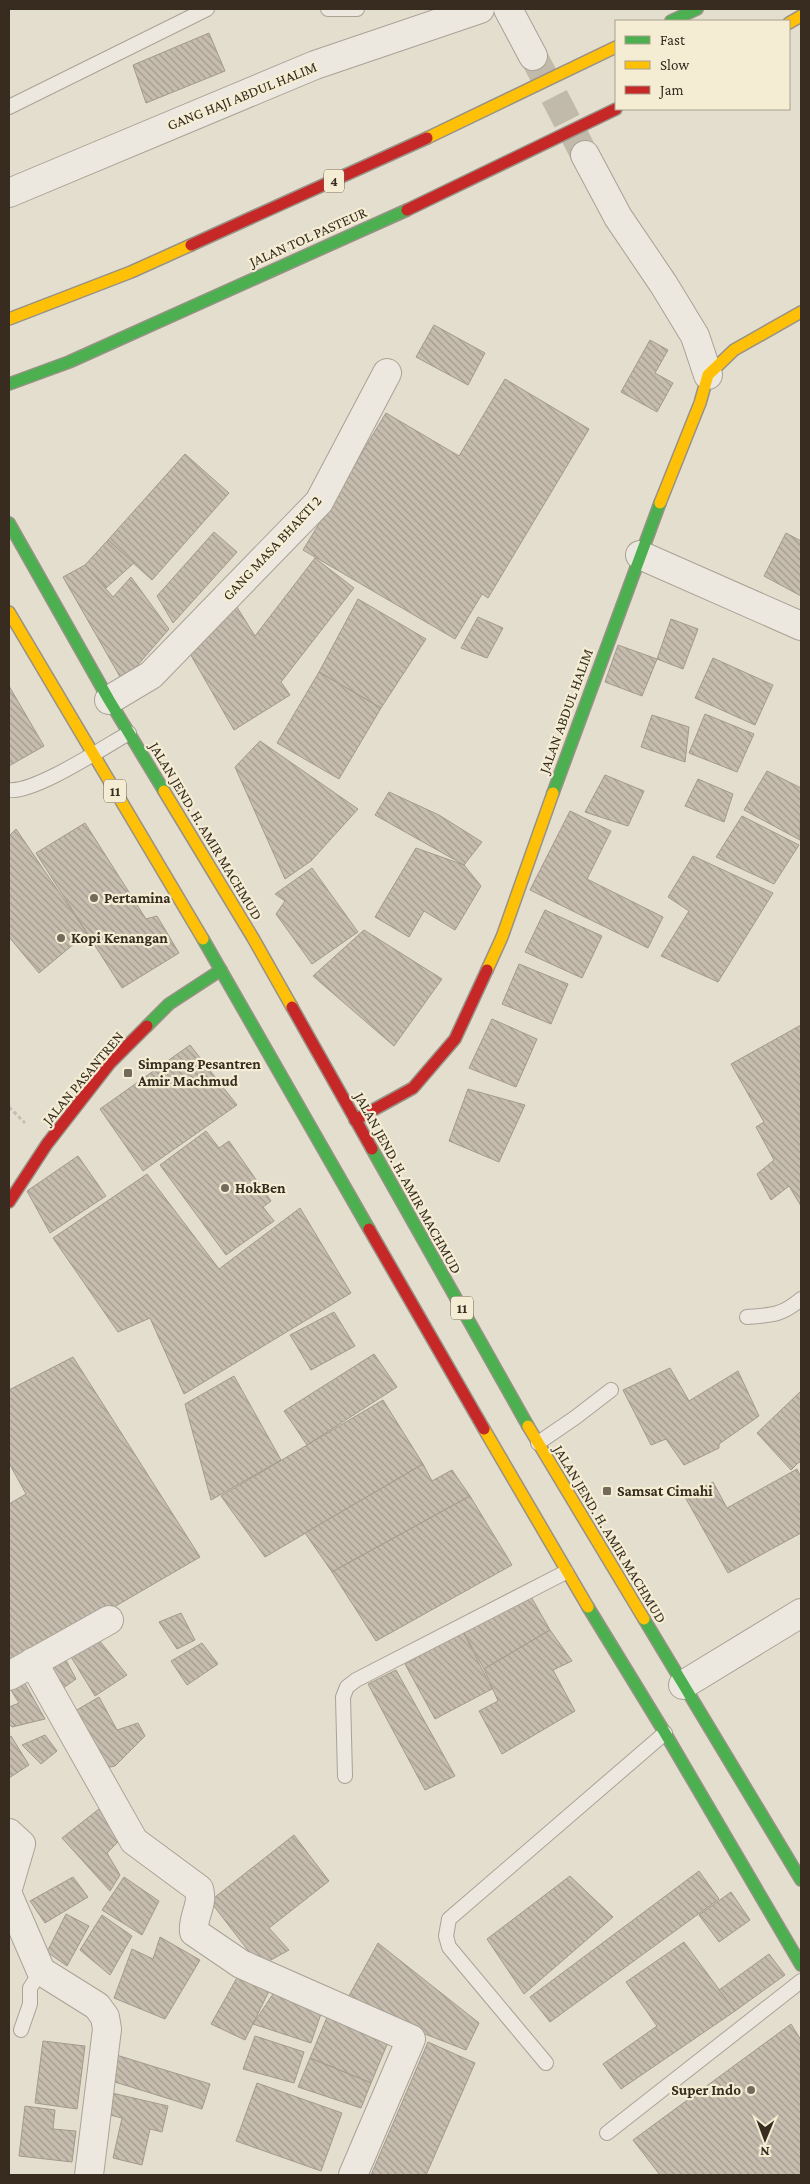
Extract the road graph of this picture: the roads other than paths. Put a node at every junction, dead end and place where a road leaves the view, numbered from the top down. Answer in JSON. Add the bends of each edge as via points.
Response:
{"nodes":[{"id":1,"x":207,"y":9,"type":"edge"},
{"id":2,"x":328,"y":9,"type":"edge"},
{"id":3,"x":357,"y":9,"type":"edge"},
{"id":4,"x":480,"y":9,"type":"edge"},
{"id":5,"x":508,"y":9,"type":"edge"},
{"id":6,"x":697,"y":9,"type":"edge"},
{"id":7,"x":673,"y":20,"type":"edge"},
{"id":8,"x":615,"y":48,"type":"edge"},
{"id":9,"x":533,"y":56,"type":"tunnel mouth"},
{"id":10,"x":9,"y":107,"type":"edge"},
{"id":11,"x":615,"y":109,"type":"edge"},
{"id":12,"x":585,"y":155,"type":"tunnel mouth"},
{"id":13,"x":9,"y":193,"type":"edge"},
{"id":14,"x":801,"y":312,"type":"edge"},
{"id":15,"x":9,"y":319,"type":"edge"},
{"id":16,"x":387,"y":373,"type":"dead end"},
{"id":17,"x":708,"y":375,"type":"junction"},
{"id":18,"x":9,"y":384,"type":"edge"},
{"id":19,"x":9,"y":523,"type":"edge"},
{"id":20,"x":640,"y":555,"type":"junction"},
{"id":21,"x":9,"y":612,"type":"edge"},
{"id":22,"x":801,"y":626,"type":"edge"},
{"id":23,"x":109,"y":700,"type":"junction"},
{"id":24,"x":129,"y":733,"type":"junction"},
{"id":25,"x":94,"y":754,"type":"junction"},
{"id":26,"x":9,"y":790,"type":"edge"},
{"id":27,"x":221,"y":970,"type":"junction"},
{"id":28,"x":356,"y":1120,"type":"junction"},
{"id":29,"x":9,"y":1202,"type":"edge"},
{"id":30,"x":801,"y":1299,"type":"edge"},
{"id":31,"x":747,"y":1317,"type":"dead end"},
{"id":32,"x":611,"y":1390,"type":"dead end"},
{"id":33,"x":538,"y":1443,"type":"junction"},
{"id":34,"x":566,"y":1572,"type":"junction"},
{"id":35,"x":801,"y":1613,"type":"edge"},
{"id":36,"x":109,"y":1620,"type":"dead end"},
{"id":37,"x":33,"y":1662,"type":"junction"},
{"id":38,"x":9,"y":1676,"type":"edge"},
{"id":39,"x":683,"y":1685,"type":"junction"},
{"id":40,"x":665,"y":1733,"type":"junction"},
{"id":41,"x":344,"y":1776,"type":"dead end"},
{"id":42,"x":9,"y":1833,"type":"edge"},
{"id":43,"x":801,"y":1880,"type":"edge"},
{"id":44,"x":9,"y":1885,"type":"edge"},
{"id":45,"x":9,"y":1897,"type":"edge"},
{"id":46,"x":801,"y":1965,"type":"edge"},
{"id":47,"x":41,"y":1971,"type":"junction"},
{"id":48,"x":801,"y":1981,"type":"edge"},
{"id":49,"x":21,"y":2030,"type":"dead end"},
{"id":50,"x":546,"y":2063,"type":"dead end"},
{"id":51,"x":607,"y":2133,"type":"dead end"},
{"id":52,"x":88,"y":2175,"type":"edge"},
{"id":53,"x":353,"y":2175,"type":"edge"}],
"edges":[{"from":1,"to":10,"type":"lane"},
{"from":2,"to":3,"type":"lane"},
{"from":4,"to":13,"type":"street","name":"GANG HAJI ABDUL HALIM","via":[[315,66]]},
{"from":5,"to":9,"type":"street"},
{"from":6,"to":7,"type":"main road"},
{"from":8,"to":15,"type":"main road","number":"4","via":[[408,148],[131,272]]},
{"from":11,"to":18,"type":"main road","name":"JALAN TOL PASTEUR","via":[[424,202],[69,362]]},
{"from":12,"to":17,"type":"street","via":[[618,217],[695,336]]},
{"from":14,"to":17,"type":"main road","via":[[734,350]]},
{"from":16,"to":23,"type":"street","name":"GANG MASA BHAKTI 2","via":[[319,502],[151,675]]},
{"from":17,"to":20,"type":"main road","name":"JALAN ABDUL HALIM"},
{"from":19,"to":23,"type":"main road","name":"JALAN JEND. H. AMIR MACHMUD","number":"11"},
{"from":20,"to":22,"type":"street"},
{"from":20,"to":28,"type":"main road","name":"JALAN ABDUL HALIM","via":[[502,937],[455,1038],[413,1088]]},
{"from":21,"to":25,"type":"main road","number":"11"},
{"from":23,"to":24,"type":"main road","name":"JALAN JEND. H. AMIR MACHMUD","number":"11"},
{"from":24,"to":25,"type":"lane"},
{"from":24,"to":28,"type":"main road","name":"JALAN JEND. H. AMIR MACHMUD","number":"11","via":[[253,938]]},
{"from":25,"to":26,"type":"lane","via":[[18,791]]},
{"from":25,"to":27,"type":"main road","number":"11"},
{"from":27,"to":29,"type":"main road","name":"JALAN PASANTREN","via":[[169,1004],[110,1063],[47,1144]]},
{"from":27,"to":34,"type":"main road","number":"11"},
{"from":28,"to":33,"type":"main road","name":"JALAN JEND. H. AMIR MACHMUD","number":"11"},
{"from":30,"to":31,"type":"lane","via":[[788,1310]]},
{"from":32,"to":33,"type":"lane"},
{"from":33,"to":39,"type":"main road","name":"JALAN JEND. H. AMIR MACHMUD","number":"11"},
{"from":34,"to":40,"type":"main road","number":"11"},
{"from":34,"to":41,"type":"lane","via":[[347,1687],[343,1696]]},
{"from":35,"to":39,"type":"street"},
{"from":36,"to":37,"type":"street"},
{"from":37,"to":38,"type":"street"},
{"from":37,"to":53,"type":"street","via":[[134,1841],[199,1889],[202,1897],[193,1924],[194,1932],[241,1964],[412,2039]]},
{"from":39,"to":43,"type":"main road","name":"JALAN JEND. H. AMIR MACHMUD","number":"11"},
{"from":40,"to":46,"type":"main road","number":"11"},
{"from":40,"to":50,"type":"lane","via":[[449,1919],[448,1948]]},
{"from":42,"to":44,"type":"street","via":[[21,1844]]},
{"from":45,"to":47,"type":"street"},
{"from":47,"to":49,"type":"lane","via":[[30,1988],[30,2004]]},
{"from":47,"to":52,"type":"street","via":[[97,2006],[105,2017],[107,2029]]},
{"from":48,"to":51,"type":"lane"}]}
